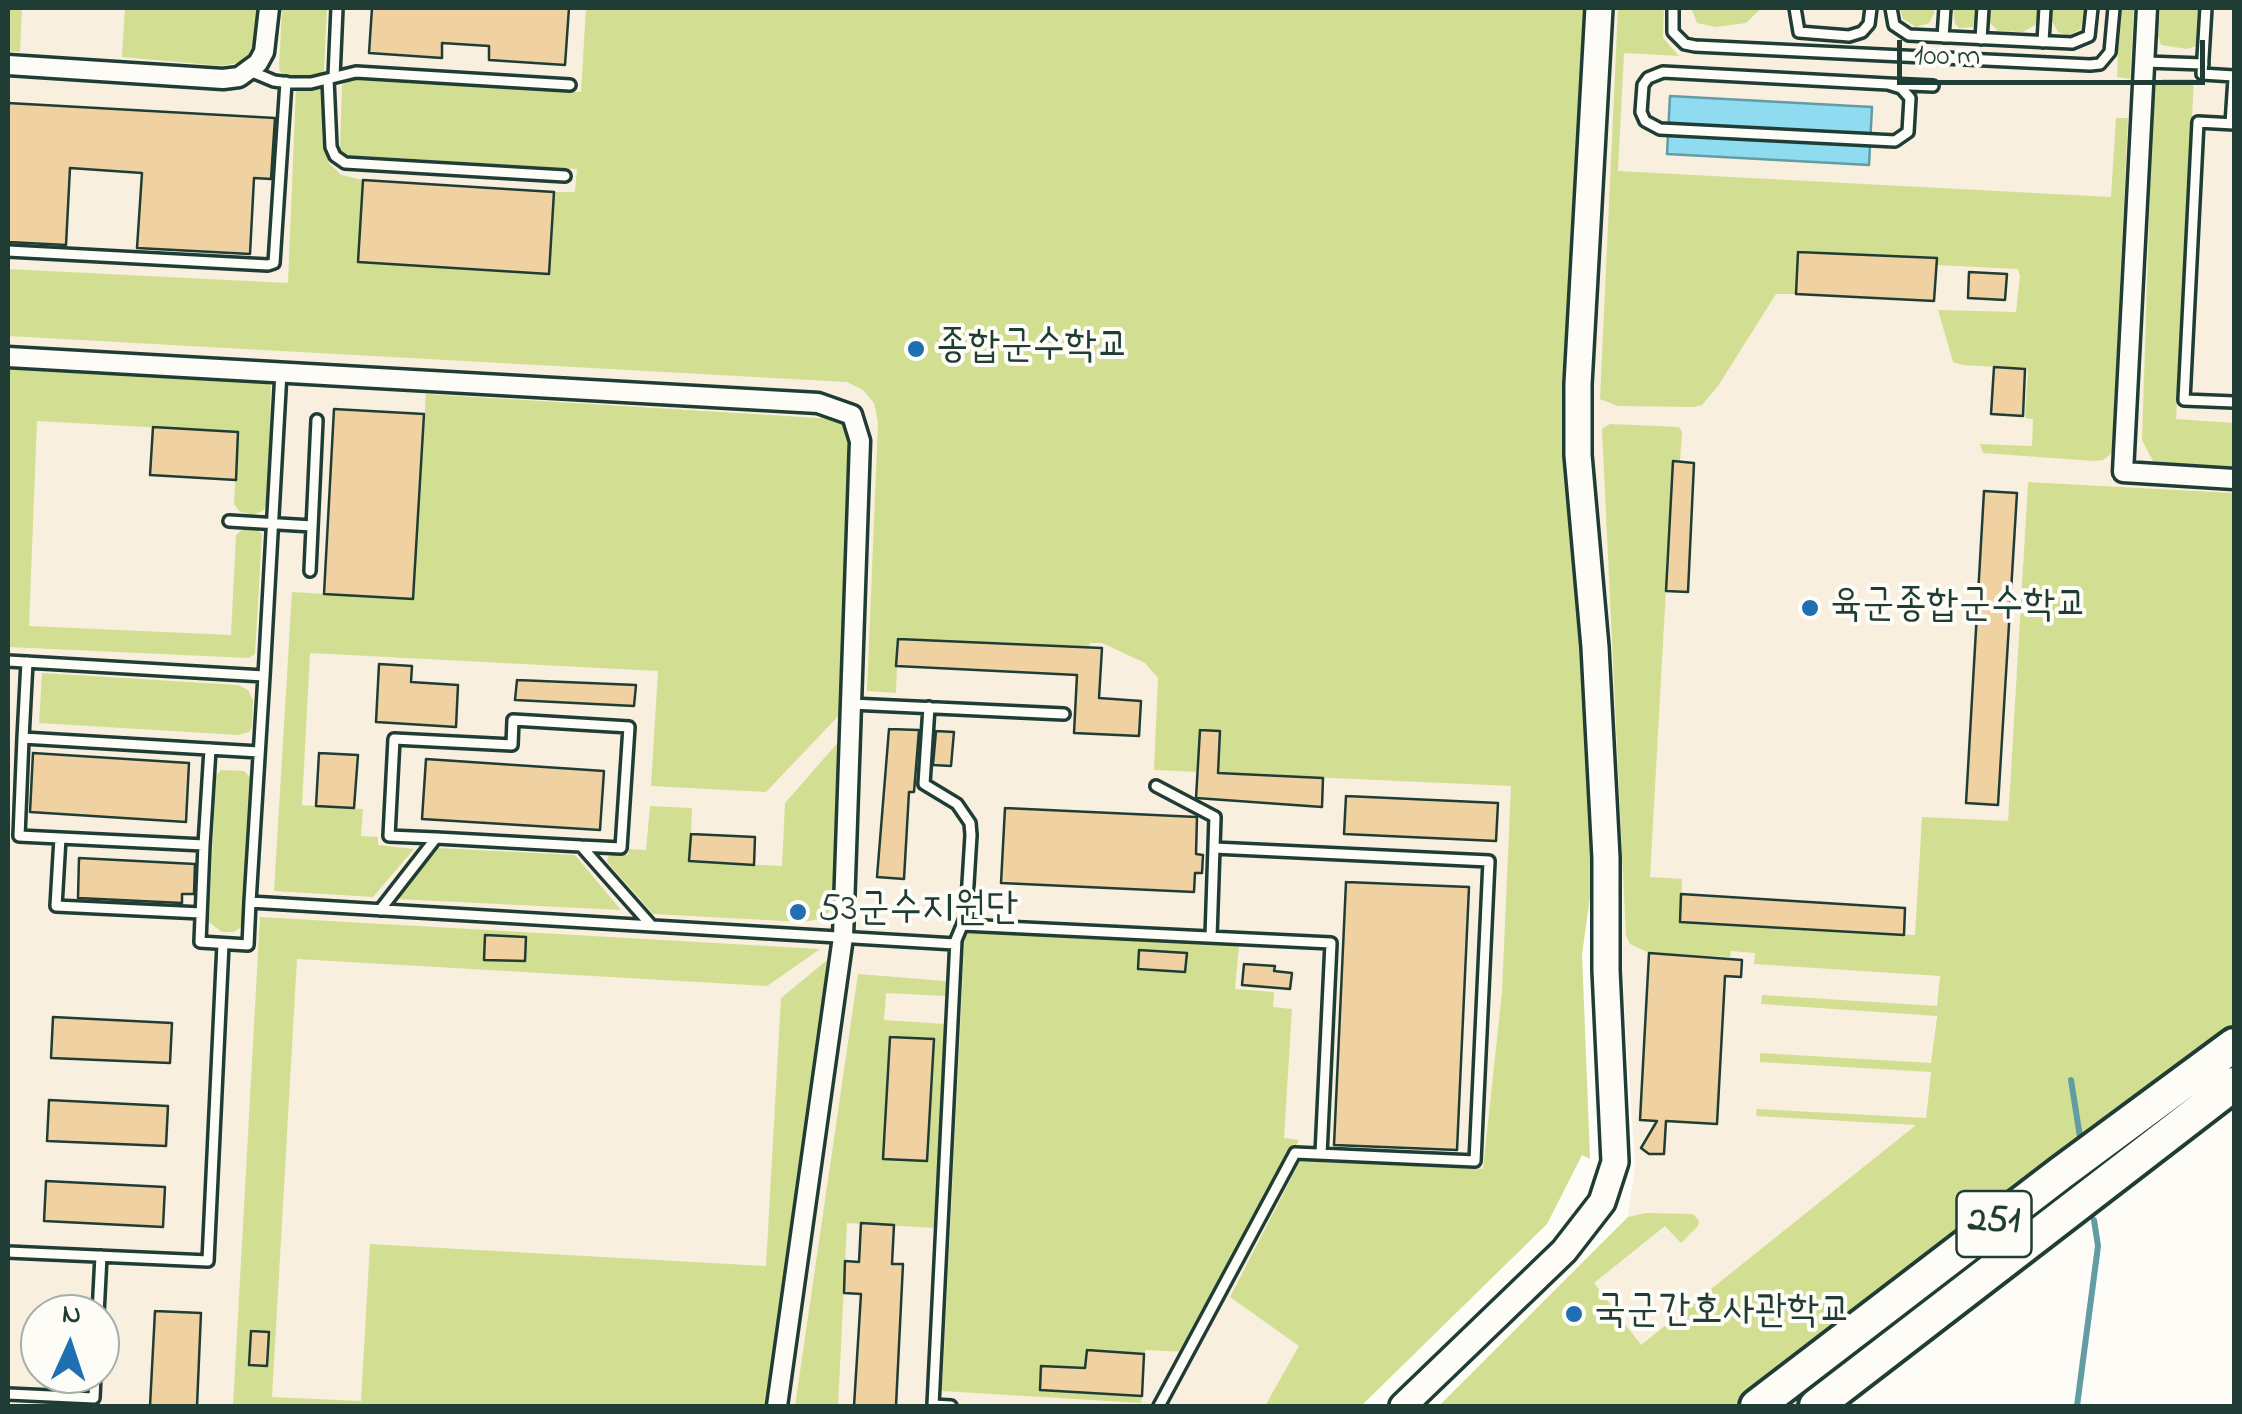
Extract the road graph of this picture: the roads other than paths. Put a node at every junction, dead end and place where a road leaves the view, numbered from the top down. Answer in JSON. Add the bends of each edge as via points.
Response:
{"nodes":[{"id":1,"x":269,"y":8,"type":"edge"},
{"id":2,"x":338,"y":8,"type":"edge"},
{"id":3,"x":1599,"y":8,"type":"edge"},
{"id":4,"x":1673,"y":8,"type":"edge"},
{"id":5,"x":1795,"y":8,"type":"edge"},
{"id":6,"x":1871,"y":8,"type":"edge"},
{"id":7,"x":1891,"y":8,"type":"edge"},
{"id":8,"x":1945,"y":8,"type":"edge"},
{"id":9,"x":1983,"y":8,"type":"edge"},
{"id":10,"x":2045,"y":8,"type":"edge"},
{"id":11,"x":2092,"y":8,"type":"edge"},
{"id":12,"x":2114,"y":8,"type":"edge"},
{"id":13,"x":2147,"y":8,"type":"edge"},
{"id":14,"x":2206,"y":8,"type":"edge"},
{"id":15,"x":1944,"y":36,"type":"junction"},
{"id":16,"x":1982,"y":38,"type":"junction"},
{"id":17,"x":2044,"y":42,"type":"junction"},
{"id":18,"x":2144,"y":62,"type":"junction"},
{"id":19,"x":2203,"y":64,"type":"junction"},
{"id":20,"x":8,"y":65,"type":"edge"},
{"id":21,"x":250,"y":71,"type":"junction"},
{"id":22,"x":2234,"y":77,"type":"edge"},
{"id":23,"x":331,"y":78,"type":"junction"},
{"id":24,"x":286,"y":82,"type":"junction"},
{"id":25,"x":1888,"y":84,"type":"junction"},
{"id":26,"x":570,"y":85,"type":"dead end"},
{"id":27,"x":1933,"y":86,"type":"dead end"},
{"id":28,"x":2233,"y":124,"type":"edge"},
{"id":29,"x":565,"y":176,"type":"dead end"},
{"id":30,"x":8,"y":251,"type":"edge"},
{"id":31,"x":8,"y":357,"type":"edge"},
{"id":32,"x":281,"y":372,"type":"junction"},
{"id":33,"x":2234,"y":402,"type":"edge"},
{"id":34,"x":318,"y":420,"type":"dead end"},
{"id":35,"x":2234,"y":479,"type":"edge"},
{"id":36,"x":229,"y":521,"type":"dead end"},
{"id":37,"x":272,"y":523,"type":"junction"},
{"id":38,"x":312,"y":526,"type":"junction"},
{"id":39,"x":310,"y":570,"type":"dead end"},
{"id":40,"x":8,"y":661,"type":"edge"},
{"id":41,"x":28,"y":662,"type":"junction"},
{"id":42,"x":264,"y":676,"type":"junction"},
{"id":43,"x":851,"y":704,"type":"junction"},
{"id":44,"x":929,"y":707,"type":"junction"},
{"id":45,"x":1064,"y":714,"type":"dead end"},
{"id":46,"x":23,"y":738,"type":"junction"},
{"id":47,"x":210,"y":749,"type":"junction"},
{"id":48,"x":259,"y":752,"type":"junction"},
{"id":49,"x":1156,"y":786,"type":"dead end"},
{"id":50,"x":60,"y":838,"type":"junction"},
{"id":51,"x":436,"y":838,"type":"junction"},
{"id":52,"x":204,"y":845,"type":"junction"},
{"id":53,"x":581,"y":846,"type":"junction"},
{"id":54,"x":1214,"y":848,"type":"junction"},
{"id":55,"x":250,"y":902,"type":"junction"},
{"id":56,"x":380,"y":910,"type":"junction"},
{"id":57,"x":202,"y":913,"type":"junction"},
{"id":58,"x":963,"y":925,"type":"junction"},
{"id":59,"x":652,"y":926,"type":"junction"},
{"id":60,"x":843,"y":937,"type":"junction"},
{"id":61,"x":1211,"y":937,"type":"junction"},
{"id":62,"x":223,"y":944,"type":"junction"},
{"id":63,"x":956,"y":944,"type":"junction"},
{"id":64,"x":2234,"y":1044,"type":"edge"},
{"id":65,"x":2234,"y":1084,"type":"edge"},
{"id":66,"x":1320,"y":1154,"type":"junction"},
{"id":67,"x":8,"y":1252,"type":"edge"},
{"id":68,"x":101,"y":1256,"type":"junction"},
{"id":69,"x":99,"y":1294,"type":"edge"},
{"id":70,"x":8,"y":1394,"type":"edge"},
{"id":71,"x":94,"y":1394,"type":"edge"},
{"id":72,"x":777,"y":1406,"type":"edge"},
{"id":73,"x":951,"y":1406,"type":"edge"},
{"id":74,"x":1159,"y":1406,"type":"edge"},
{"id":75,"x":1403,"y":1406,"type":"edge"},
{"id":76,"x":1757,"y":1406,"type":"edge"},
{"id":77,"x":1816,"y":1406,"type":"edge"}],
"edges":[{"from":1,"to":21,"type":"street","via":[[264,52]]},
{"from":2,"to":23,"type":"lane"},
{"from":3,"to":75,"type":"street","via":[[1578,442],[1606,858],[1615,1162],[1602,1202],[1564,1251]]},
{"from":4,"to":12,"type":"lane","via":[[1673,32],[1694,46],[2090,66],[2110,52]]},
{"from":5,"to":6,"type":"lane","via":[[1799,32],[1850,36],[1869,24]]},
{"from":7,"to":15,"type":"lane","via":[[1900,32]]},
{"from":8,"to":15,"type":"lane"},
{"from":9,"to":16,"type":"lane"},
{"from":10,"to":17,"type":"lane"},
{"from":11,"to":17,"type":"lane","via":[[2083,40]]},
{"from":13,"to":18,"type":"street"},
{"from":14,"to":19,"type":"lane"},
{"from":15,"to":16,"type":"lane"},
{"from":16,"to":17,"type":"lane"},
{"from":18,"to":19,"type":"lane"},
{"from":18,"to":35,"type":"street","via":[[2122,472]]},
{"from":19,"to":22,"type":"lane","via":[[2202,74]]},
{"from":20,"to":21,"type":"street","via":[[222,79]]},
{"from":21,"to":24,"type":"lane"},
{"from":22,"to":28,"type":"lane"},
{"from":23,"to":24,"type":"lane"},
{"from":23,"to":26,"type":"lane","via":[[356,72]]},
{"from":23,"to":29,"type":"lane","via":[[332,146],[345,163]]},
{"from":24,"to":30,"type":"lane","via":[[274,262]]},
{"from":25,"to":25,"type":"lane","via":[[1663,72],[1643,85],[1641,112],[1660,129],[1895,141],[1908,132],[1910,98]]},
{"from":25,"to":27,"type":"lane"},
{"from":28,"to":33,"type":"lane","via":[[2198,122],[2184,400]]},
{"from":31,"to":32,"type":"street"},
{"from":32,"to":37,"type":"lane"},
{"from":32,"to":43,"type":"street","via":[[818,402],[852,415],[860,442]]},
{"from":34,"to":38,"type":"lane"},
{"from":36,"to":37,"type":"lane"},
{"from":37,"to":38,"type":"lane"},
{"from":37,"to":42,"type":"lane"},
{"from":38,"to":39,"type":"lane"},
{"from":40,"to":41,"type":"lane"},
{"from":41,"to":42,"type":"lane"},
{"from":41,"to":46,"type":"lane"},
{"from":42,"to":48,"type":"lane"},
{"from":43,"to":44,"type":"lane"},
{"from":43,"to":60,"type":"street"},
{"from":44,"to":45,"type":"lane"},
{"from":44,"to":58,"type":"lane","via":[[924,784],[957,804],[970,823]]},
{"from":46,"to":47,"type":"lane"},
{"from":46,"to":50,"type":"lane","via":[[18,836]]},
{"from":47,"to":48,"type":"lane"},
{"from":47,"to":52,"type":"lane"},
{"from":48,"to":55,"type":"lane"},
{"from":49,"to":54,"type":"lane","via":[[1215,817]]},
{"from":50,"to":52,"type":"lane"},
{"from":50,"to":57,"type":"lane","via":[[56,906]]},
{"from":51,"to":53,"type":"lane"},
{"from":51,"to":53,"type":"lane","via":[[389,836],[394,739],[512,745],[514,720],[629,727],[622,848]]},
{"from":51,"to":56,"type":"lane"},
{"from":52,"to":57,"type":"lane"},
{"from":53,"to":59,"type":"lane"},
{"from":54,"to":61,"type":"lane"},
{"from":54,"to":66,"type":"lane","via":[[1489,861],[1475,1161]]},
{"from":55,"to":56,"type":"lane"},
{"from":55,"to":62,"type":"lane","via":[[248,944]]},
{"from":56,"to":59,"type":"lane"},
{"from":57,"to":62,"type":"lane","via":[[200,942]]},
{"from":58,"to":61,"type":"lane"},
{"from":58,"to":63,"type":"lane"},
{"from":59,"to":60,"type":"lane"},
{"from":60,"to":63,"type":"lane"},
{"from":60,"to":72,"type":"street"},
{"from":61,"to":66,"type":"lane","via":[[1330,943]]},
{"from":62,"to":68,"type":"lane","via":[[208,1262]]},
{"from":63,"to":73,"type":"lane","via":[[932,1406]]},
{"from":64,"to":76,"type":"highway","number":"251"},
{"from":65,"to":77,"type":"highway","number":"251"},
{"from":66,"to":74,"type":"lane","via":[[1295,1152]]},
{"from":67,"to":68,"type":"lane"},
{"from":68,"to":69,"type":"lane"},
{"from":70,"to":71,"type":"lane"}]}
